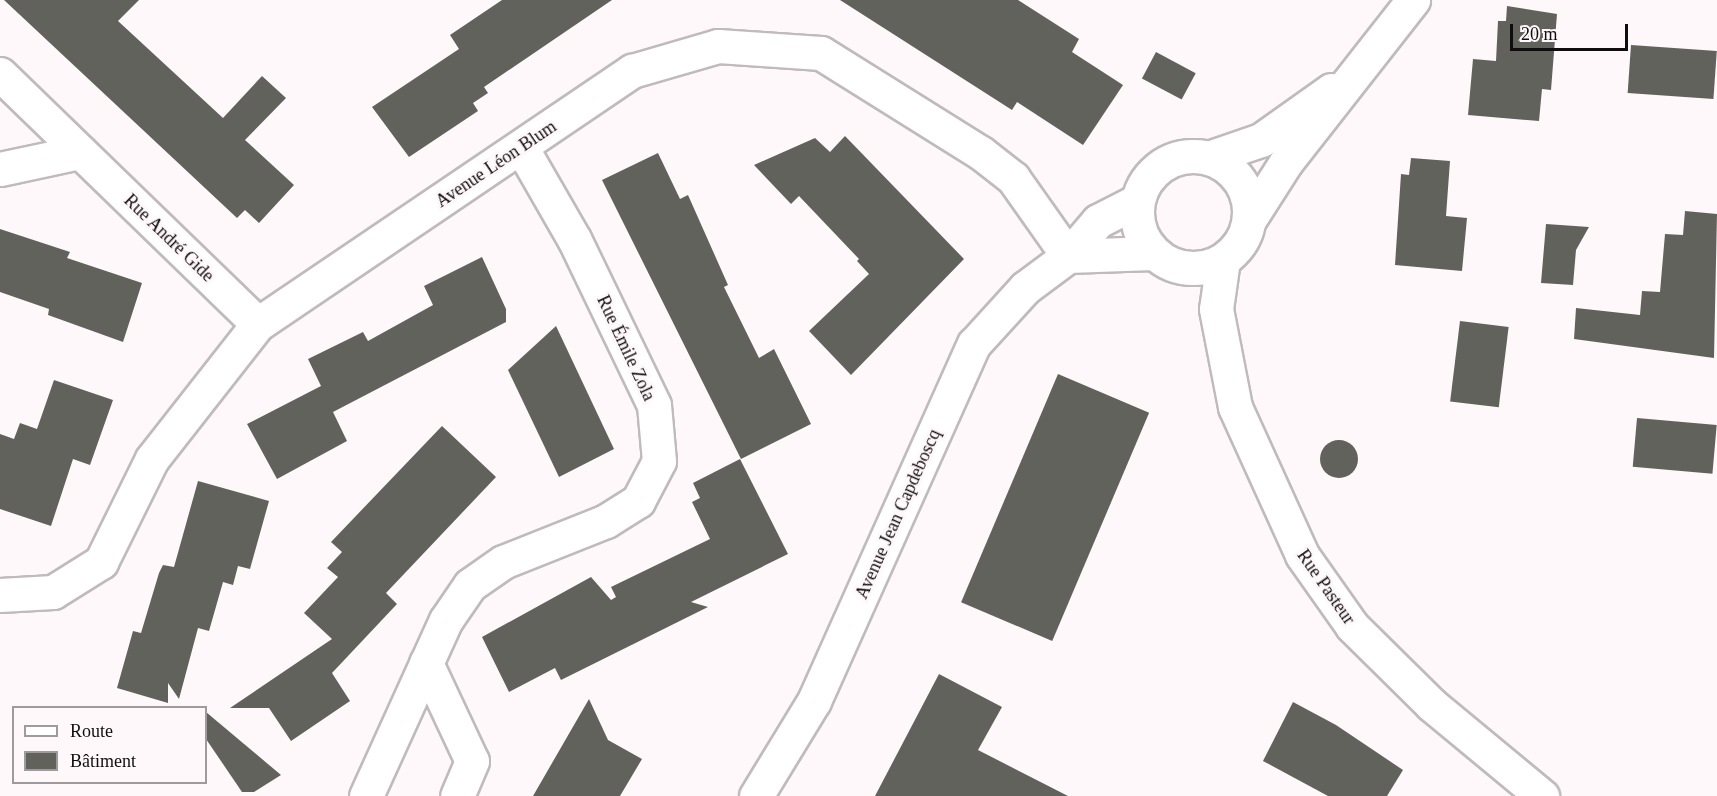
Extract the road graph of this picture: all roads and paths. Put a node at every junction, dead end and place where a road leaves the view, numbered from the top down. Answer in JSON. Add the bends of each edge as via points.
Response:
{"nodes":[{"id":1,"x":1413,"y":0,"type":"edge"},
{"id":2,"x":0,"y":74,"type":"edge"},
{"id":3,"x":1355,"y":74,"type":"junction"},
{"id":4,"x":521,"y":147,"type":"junction"},
{"id":5,"x":80,"y":152,"type":"junction"},
{"id":6,"x":1211,"y":157,"type":"junction"},
{"id":7,"x":0,"y":169,"type":"edge"},
{"id":8,"x":1137,"y":201,"type":"junction"},
{"id":9,"x":1251,"y":217,"type":"junction"},
{"id":10,"x":1153,"y":253,"type":"junction"},
{"id":11,"x":1068,"y":256,"type":"junction"},
{"id":12,"x":1223,"y":260,"type":"junction"},
{"id":13,"x":1185,"y":267,"type":"junction"},
{"id":14,"x":1216,"y":309,"type":"junction"},
{"id":15,"x":258,"y":324,"type":"junction"},
{"id":16,"x":0,"y":595,"type":"edge"},
{"id":17,"x":426,"y":663,"type":"junction"},
{"id":18,"x":366,"y":796,"type":"edge"},
{"id":19,"x":457,"y":796,"type":"edge"},
{"id":20,"x":756,"y":796,"type":"edge"},
{"id":21,"x":1542,"y":796,"type":"edge"}],
"edges":[{"from":1,"to":3,"type":"street"},
{"from":2,"to":5,"type":"street","name":"Rue André Gide"},
{"from":3,"to":6,"type":"street","via":[[1261,140]]},
{"from":3,"to":9,"type":"street","via":[[1286,162]]},
{"from":4,"to":11,"type":"street","name":"Avenue Léon Blum","via":[[632,71],[718,46],[821,52],[981,153],[1013,178]]},
{"from":4,"to":15,"type":"street","name":"Avenue Léon Blum"},
{"from":4,"to":17,"type":"street","name":"Rue Émile Zola","via":[[574,238],[654,405],[659,461],[638,501],[606,521],[502,562],[470,585],[446,620]]},
{"from":5,"to":7,"type":"street"},
{"from":5,"to":15,"type":"street","name":"Rue André Gide"},
{"from":6,"to":8,"type":"street","via":[[1178,156],[1150,174]]},
{"from":6,"to":9,"type":"street","via":[[1239,175]]},
{"from":8,"to":10,"type":"street","via":[[1138,229]]},
{"from":8,"to":11,"type":"street","name":"Avenue Jean Capdeboscq","via":[[1098,221]]},
{"from":9,"to":12,"type":"street","via":[[1233,254]]},
{"from":10,"to":11,"type":"street"},
{"from":10,"to":13,"type":"street","via":[[1173,266]]},
{"from":11,"to":20,"type":"street","name":"Avenue Jean Capdeboscq","via":[[1025,288],[974,344],[814,701]]},
{"from":12,"to":13,"type":"street","via":[[1206,269]]},
{"from":12,"to":14,"type":"street","name":"Rue Pasteur"},
{"from":13,"to":14,"type":"street","name":"Rue Pasteur"},
{"from":14,"to":21,"type":"street","name":"Rue Pasteur","via":[[1235,406],[1302,555],[1352,626],[1432,705]]},
{"from":15,"to":16,"type":"street","name":"Avenue Léon Blum","via":[[152,459],[101,562],[52,592]]},
{"from":17,"to":18,"type":"street","name":"Rue Émile Zola"},
{"from":17,"to":19,"type":"street","via":[[472,761]]}]}
